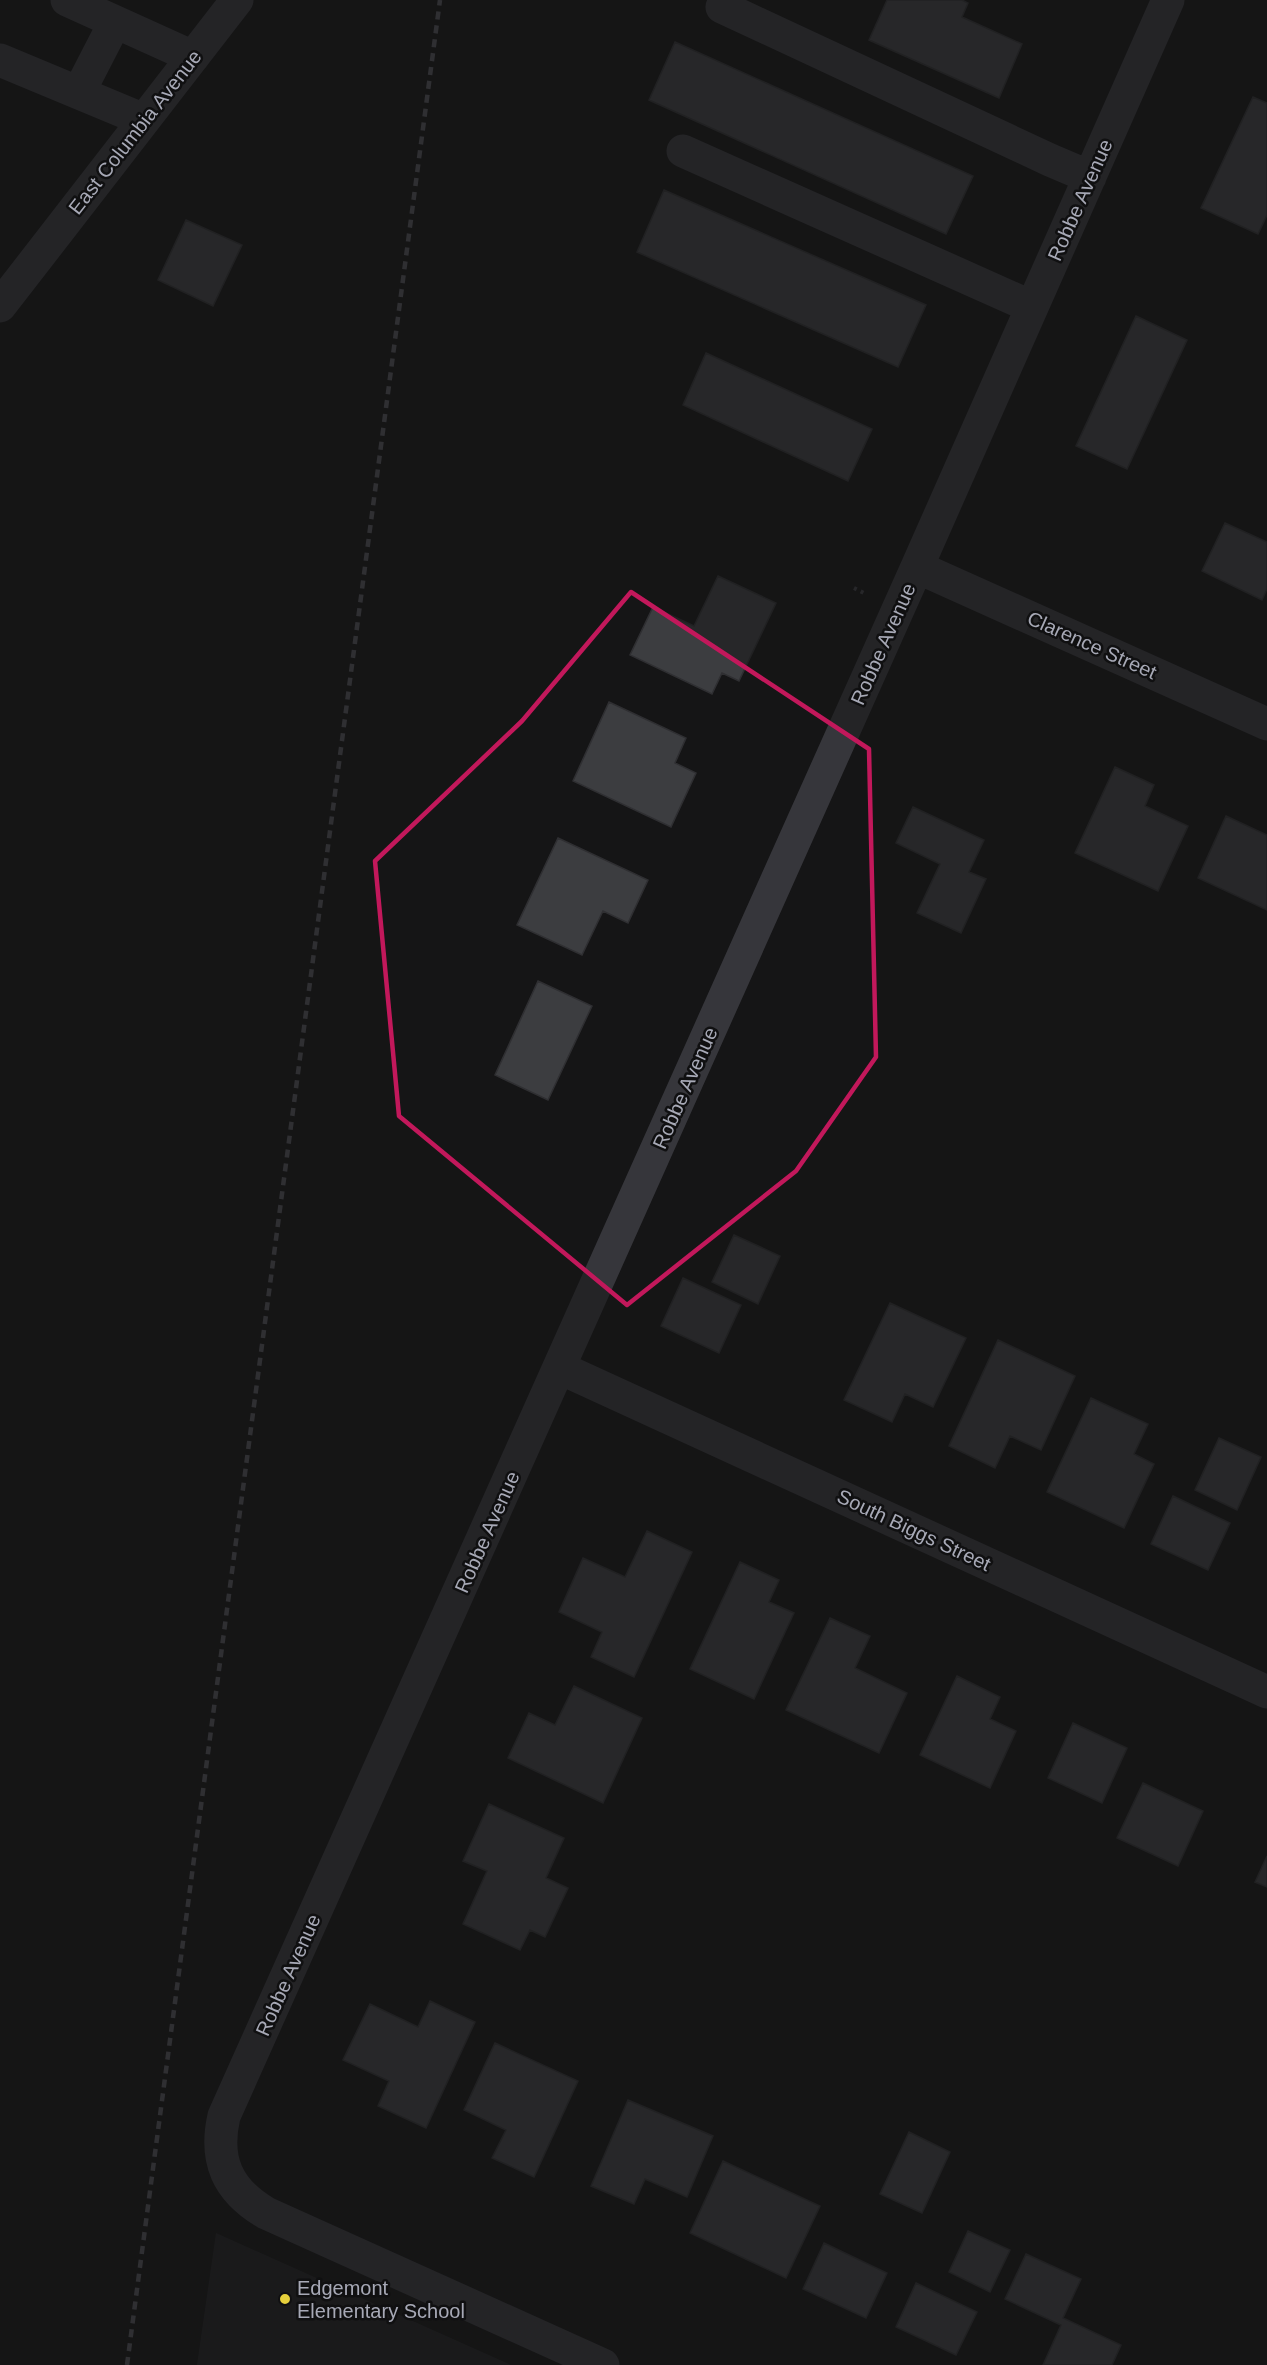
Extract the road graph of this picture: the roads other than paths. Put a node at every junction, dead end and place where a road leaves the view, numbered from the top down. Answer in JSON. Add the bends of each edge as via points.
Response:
{"nodes":[{"id":1,"x":67,"y":0,"type":"edge"},
{"id":2,"x":237,"y":0,"type":"edge"},
{"id":3,"x":1168,"y":0,"type":"edge"},
{"id":4,"x":722,"y":7,"type":"dead end"},
{"id":5,"x":115,"y":22,"type":"junction"},
{"id":6,"x":193,"y":57,"type":"junction"},
{"id":7,"x":0,"y":60,"type":"edge"},
{"id":8,"x":78,"y":92,"type":"junction"},
{"id":9,"x":144,"y":120,"type":"junction"},
{"id":10,"x":683,"y":151,"type":"dead end"},
{"id":11,"x":1090,"y":177,"type":"junction"},
{"id":12,"x":0,"y":306,"type":"edge"},
{"id":13,"x":1032,"y":307,"type":"junction"},
{"id":14,"x":918,"y":567,"type":"junction"},
{"id":15,"x":1267,"y":723,"type":"edge"},
{"id":16,"x":560,"y":1368,"type":"junction"},
{"id":17,"x":1267,"y":1692,"type":"edge"},
{"id":18,"x":603,"y":2365,"type":"edge"}],
"edges":[{"from":1,"to":5,"type":"street"},
{"from":2,"to":6,"type":"street","name":"East Columbia Avenue"},
{"from":3,"to":11,"type":"street","name":"Robbe Avenue"},
{"from":4,"to":11,"type":"street"},
{"from":5,"to":6,"type":"street"},
{"from":5,"to":8,"type":"street"},
{"from":6,"to":9,"type":"street","name":"East Columbia Avenue"},
{"from":7,"to":8,"type":"street"},
{"from":8,"to":9,"type":"street"},
{"from":9,"to":12,"type":"street","name":"East Columbia Avenue"},
{"from":10,"to":13,"type":"street"},
{"from":11,"to":13,"type":"street","name":"Robbe Avenue"},
{"from":13,"to":14,"type":"street","name":"Robbe Avenue"},
{"from":14,"to":15,"type":"street","name":"Clarence Street"},
{"from":14,"to":16,"type":"street","name":"Robbe Avenue"},
{"from":16,"to":17,"type":"street","name":"South Biggs Street"},
{"from":16,"to":18,"type":"street","name":"Robbe Avenue","via":[[224,2116],[220,2151],[236,2190],[266,2213]]}]}
